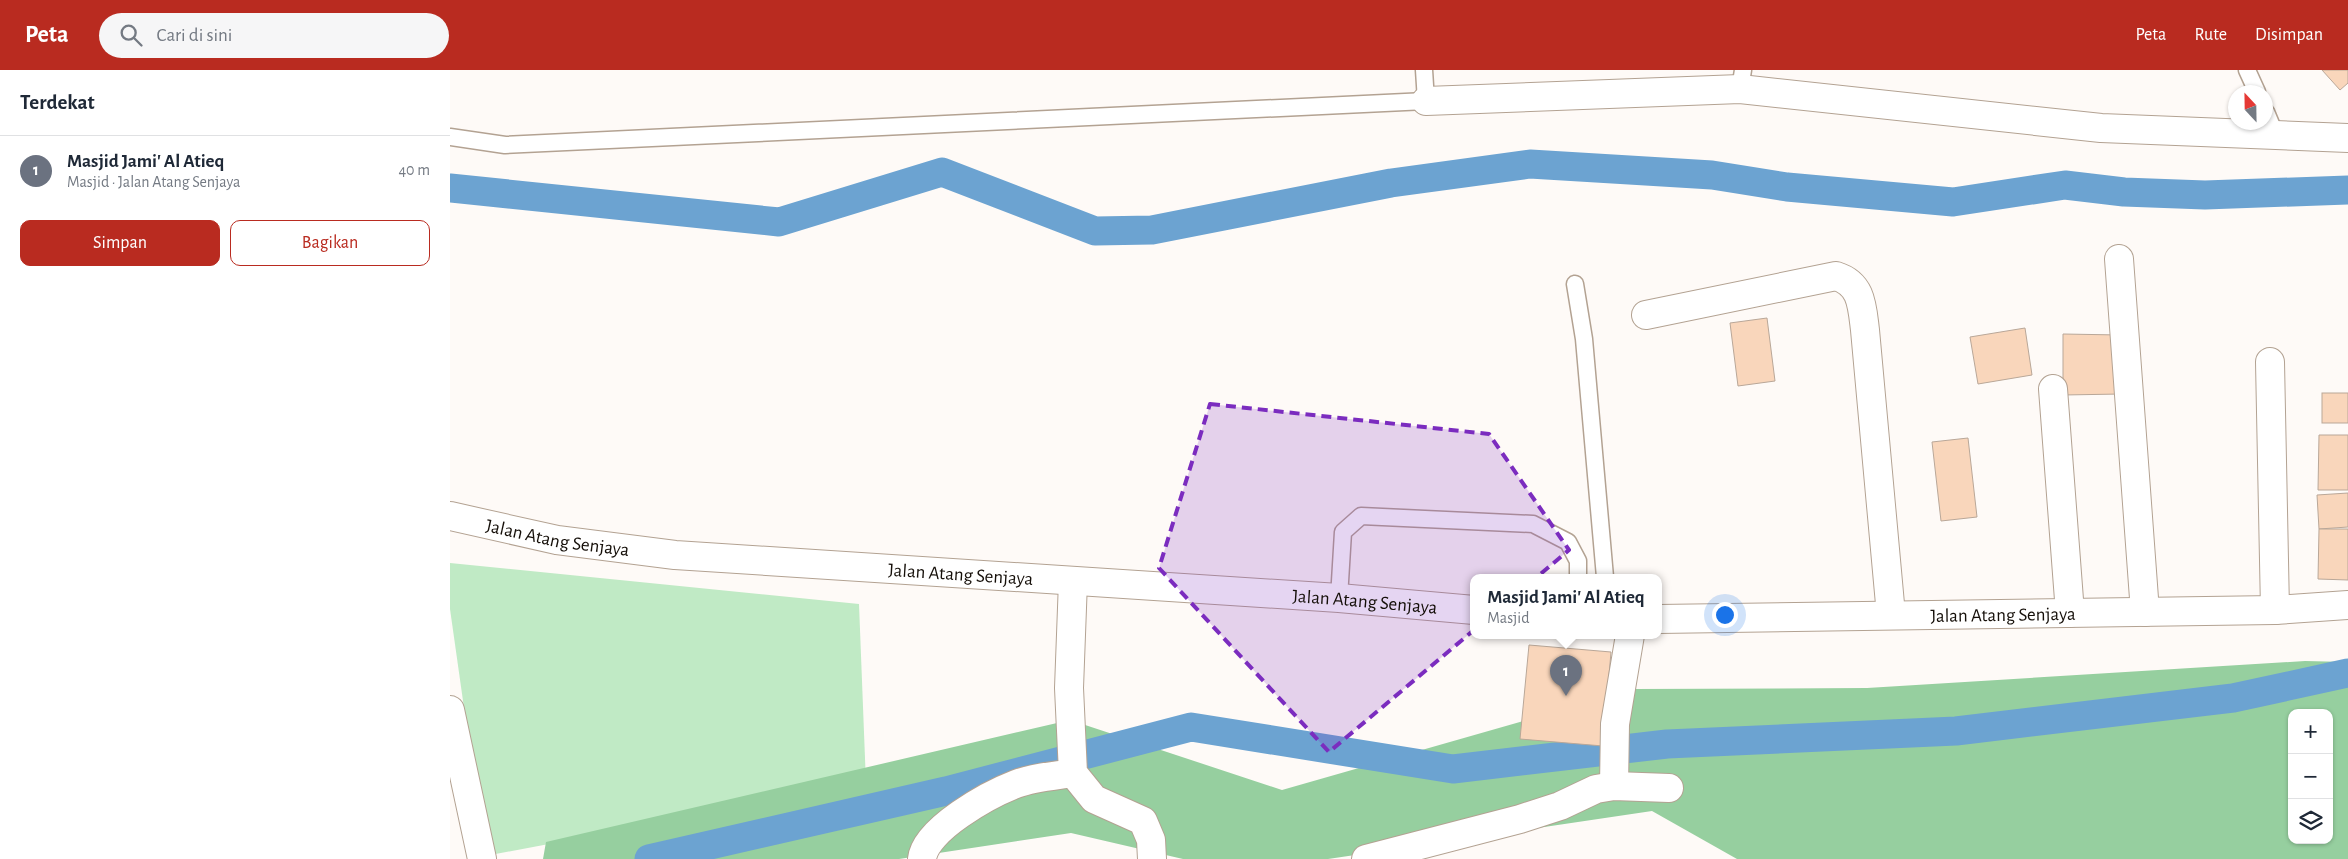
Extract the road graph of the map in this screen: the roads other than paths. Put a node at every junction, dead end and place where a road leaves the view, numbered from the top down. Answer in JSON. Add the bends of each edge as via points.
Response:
{"nodes":[{"id":1,"x":1424,"y":70,"type":"edge"},
{"id":2,"x":2247,"y":70,"type":"edge"},
{"id":3,"x":1741,"y":80,"type":"edge"},
{"id":4,"x":2254,"y":85,"type":"edge"},
{"id":5,"x":1426,"y":101,"type":"junction"},
{"id":6,"x":2273,"y":124,"type":"edge"},
{"id":7,"x":2228,"y":125,"type":"edge"},
{"id":8,"x":450,"y":137,"type":"edge"},
{"id":9,"x":2348,"y":138,"type":"edge"},
{"id":10,"x":2119,"y":259,"type":"dead end"},
{"id":11,"x":1575,"y":284,"type":"dead end"},
{"id":12,"x":1646,"y":315,"type":"dead end"},
{"id":13,"x":2270,"y":362,"type":"dead end"},
{"id":14,"x":2053,"y":389,"type":"dead end"},
{"id":15,"x":450,"y":516,"type":"edge"},
{"id":16,"x":1578,"y":574,"type":"edge"},
{"id":17,"x":1605,"y":574,"type":"edge"},
{"id":18,"x":1073,"y":581,"type":"junction"},
{"id":19,"x":1339,"y":598,"type":"junction"},
{"id":20,"x":2348,"y":605,"type":"edge"},
{"id":21,"x":1470,"y":610,"type":"edge"},
{"id":22,"x":2274,"y":610,"type":"junction"},
{"id":23,"x":2144,"y":612,"type":"junction"},
{"id":24,"x":2070,"y":613,"type":"junction"},
{"id":25,"x":1890,"y":615,"type":"junction"},
{"id":26,"x":1662,"y":619,"type":"edge"},
{"id":27,"x":1629,"y":639,"type":"edge"},
{"id":28,"x":450,"y":710,"type":"edge"},
{"id":29,"x":450,"y":714,"type":"edge"},
{"id":30,"x":1073,"y":769,"type":"junction"},
{"id":31,"x":1614,"y":778,"type":"junction"},
{"id":32,"x":1669,"y":788,"type":"dead end"},
{"id":33,"x":480,"y":850,"type":"edge"},
{"id":34,"x":922,"y":859,"type":"edge"},
{"id":35,"x":1152,"y":859,"type":"edge"},
{"id":36,"x":1366,"y":859,"type":"edge"}],
"edges":[{"from":1,"to":5,"type":"lane"},
{"from":2,"to":4,"type":"lane"},
{"from":3,"to":5,"type":"street"},
{"from":3,"to":7,"type":"street","via":[[2101,128]]},
{"from":5,"to":8,"type":"lane","via":[[505,145]]},
{"from":6,"to":9,"type":"street"},
{"from":10,"to":23,"type":"street"},
{"from":11,"to":17,"type":"lane","via":[[1584,339]]},
{"from":12,"to":25,"type":"street","via":[[1836,276],[1856,288],[1866,330]]},
{"from":13,"to":22,"type":"street"},
{"from":14,"to":24,"type":"street"},
{"from":15,"to":18,"type":"street","name":"Jalan Atang Senjaya","via":[[556,540],[675,556]]},
{"from":16,"to":19,"type":"lane","via":[[1578,561],[1568,542],[1533,524],[1361,516],[1343,532]]},
{"from":18,"to":19,"type":"street","name":"Jalan Atang Senjaya"},
{"from":18,"to":30,"type":"street","via":[[1069,688]]},
{"from":19,"to":21,"type":"street","name":"Jalan Atang Senjaya"},
{"from":20,"to":22,"type":"street","name":"Jalan Atang Senjaya"},
{"from":22,"to":23,"type":"street","name":"Jalan Atang Senjaya"},
{"from":23,"to":24,"type":"street","name":"Jalan Atang Senjaya"},
{"from":24,"to":25,"type":"street","name":"Jalan Atang Senjaya"},
{"from":25,"to":26,"type":"street","name":"Jalan Atang Senjaya"},
{"from":27,"to":31,"type":"street","via":[[1615,724]]},
{"from":28,"to":29,"type":"street"},
{"from":29,"to":33,"type":"street"},
{"from":30,"to":34,"type":"street","via":[[1016,784],[977,804],[938,832],[928,842]]},
{"from":30,"to":35,"type":"street","via":[[1094,799],[1143,821],[1151,840]]},
{"from":31,"to":32,"type":"street"},
{"from":31,"to":36,"type":"street","via":[[1560,806]]}]}
